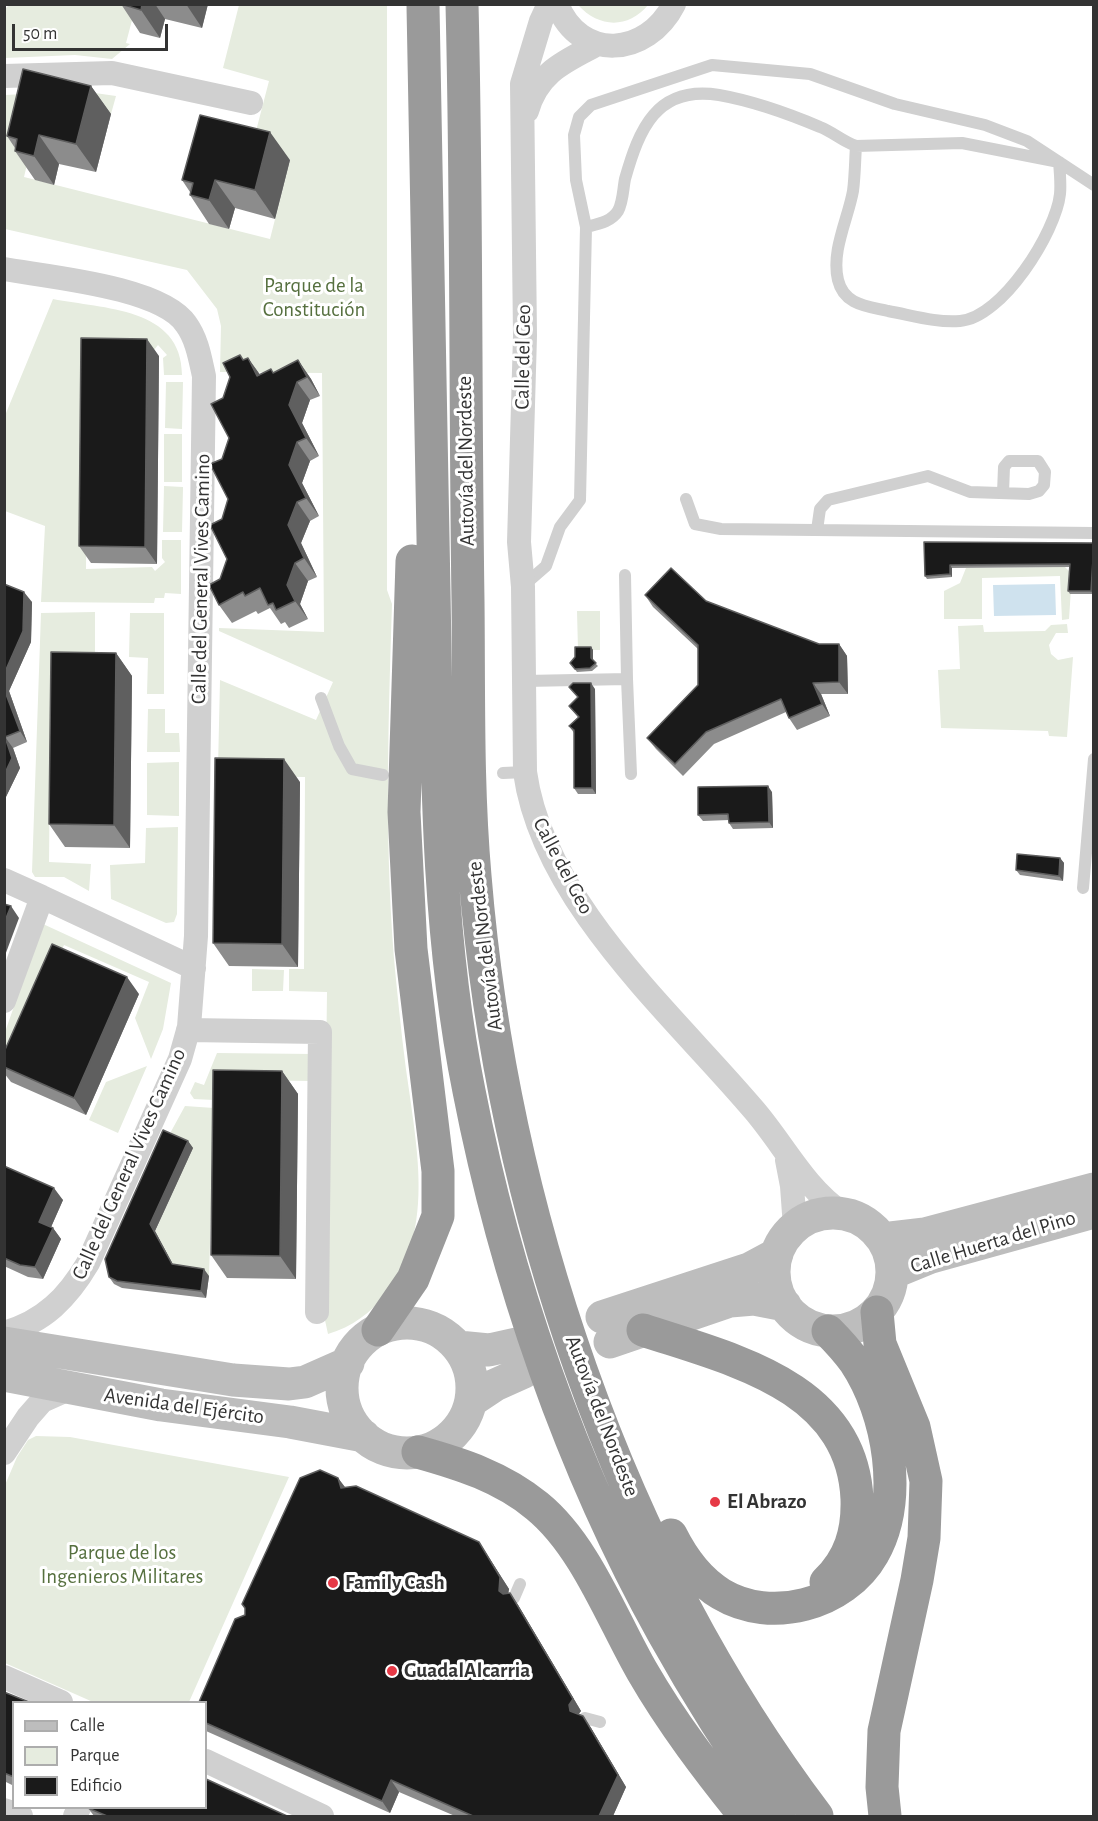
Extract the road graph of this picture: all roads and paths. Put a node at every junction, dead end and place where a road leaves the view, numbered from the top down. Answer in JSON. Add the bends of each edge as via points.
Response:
{"nodes":[{"id":1,"x":423,"y":4,"type":"edge"},
{"id":2,"x":462,"y":4,"type":"edge"},
{"id":3,"x":549,"y":4,"type":"edge"},
{"id":4,"x":557,"y":4,"type":"edge"},
{"id":5,"x":674,"y":4,"type":"edge"},
{"id":6,"x":598,"y":44,"type":"junction"},
{"id":7,"x":4,"y":76,"type":"edge"},
{"id":8,"x":251,"y":103,"type":"dead end"},
{"id":9,"x":522,"y":128,"type":"junction"},
{"id":10,"x":856,"y":146,"type":"junction"},
{"id":11,"x":1059,"y":162,"type":"junction"},
{"id":12,"x":1094,"y":185,"type":"edge"},
{"id":13,"x":586,"y":227,"type":"junction"},
{"id":14,"x":4,"y":269,"type":"edge"},
{"id":15,"x":427,"y":329,"type":"junction"},
{"id":16,"x":1003,"y":493,"type":"dead end"},
{"id":17,"x":686,"y":499,"type":"dead end"},
{"id":18,"x":817,"y":530,"type":"junction"},
{"id":19,"x":1094,"y":533,"type":"edge"},
{"id":20,"x":625,"y":575,"type":"dead end"},
{"id":21,"x":523,"y":586,"type":"junction"},
{"id":22,"x":627,"y":679,"type":"junction"},
{"id":23,"x":525,"y":681,"type":"junction"},
{"id":24,"x":321,"y":698,"type":"dead end"},
{"id":25,"x":1094,"y":759,"type":"edge"},
{"id":26,"x":631,"y":774,"type":"dead end"},
{"id":27,"x":383,"y":775,"type":"dead end"},
{"id":28,"x":475,"y":875,"type":"junction"},
{"id":29,"x":4,"y":880,"type":"edge"},
{"id":30,"x":1083,"y":888,"type":"dead end"},
{"id":31,"x":52,"y":900,"type":"junction"},
{"id":32,"x":194,"y":968,"type":"junction"},
{"id":33,"x":4,"y":1001,"type":"edge"},
{"id":34,"x":188,"y":1030,"type":"junction"},
{"id":35,"x":784,"y":1149,"type":"junction"},
{"id":36,"x":1094,"y":1189,"type":"edge"},
{"id":37,"x":1094,"y":1212,"type":"edge"},
{"id":38,"x":842,"y":1213,"type":"junction"},
{"id":39,"x":795,"y":1227,"type":"junction"},
{"id":40,"x":882,"y":1239,"type":"junction"},
{"id":41,"x":777,"y":1254,"type":"junction"},
{"id":42,"x":892,"y":1273,"type":"junction"},
{"id":43,"x":785,"y":1305,"type":"junction"},
{"id":44,"x":317,"y":1312,"type":"dead end"},
{"id":45,"x":876,"y":1312,"type":"junction"},
{"id":46,"x":378,"y":1330,"type":"junction"},
{"id":47,"x":643,"y":1330,"type":"junction"},
{"id":48,"x":828,"y":1331,"type":"junction"},
{"id":49,"x":4,"y":1333,"type":"edge"},
{"id":50,"x":4,"y":1343,"type":"edge"},
{"id":51,"x":458,"y":1347,"type":"junction"},
{"id":52,"x":348,"y":1363,"type":"junction"},
{"id":53,"x":4,"y":1375,"type":"edge"},
{"id":54,"x":71,"y":1388,"type":"junction"},
{"id":55,"x":471,"y":1401,"type":"junction"},
{"id":56,"x":364,"y":1436,"type":"junction"},
{"id":57,"x":418,"y":1452,"type":"junction"},
{"id":58,"x":4,"y":1453,"type":"edge"},
{"id":59,"x":520,"y":1584,"type":"dead end"},
{"id":60,"x":514,"y":1598,"type":"edge"},
{"id":61,"x":790,"y":1606,"type":"junction"},
{"id":62,"x":4,"y":1677,"type":"edge"},
{"id":63,"x":59,"y":1701,"type":"edge"},
{"id":64,"x":585,"y":1718,"type":"edge"},
{"id":65,"x":600,"y":1722,"type":"dead end"},
{"id":66,"x":207,"y":1761,"type":"edge"},
{"id":67,"x":4,"y":1810,"type":"edge"},
{"id":68,"x":21,"y":1816,"type":"edge"},
{"id":69,"x":322,"y":1816,"type":"edge"},
{"id":70,"x":745,"y":1816,"type":"edge"},
{"id":71,"x":779,"y":1816,"type":"edge"},
{"id":72,"x":817,"y":1816,"type":"edge"},
{"id":73,"x":885,"y":1816,"type":"edge"}],
"edges":[{"from":1,"to":15,"type":"highway","name":"Autovía del Nordeste"},
{"from":2,"to":28,"type":"highway","name":"Autovía del Nordeste","via":[[468,608]]},
{"from":3,"to":9,"type":"street","name":"Calle del Geo","via":[[522,84]]},
{"from":4,"to":6,"type":"street","via":[[562,17],[578,34]]},
{"from":5,"to":6,"type":"street","via":[[662,25],[644,39],[622,46]]},
{"from":6,"to":9,"type":"street","name":"Calle del Geo","via":[[556,67],[532,91]]},
{"from":7,"to":8,"type":"street","via":[[112,73]]},
{"from":9,"to":21,"type":"street","name":"Calle del Geo","via":[[525,336],[519,542]]},
{"from":10,"to":11,"type":"lane","via":[[962,143]]},
{"from":10,"to":11,"type":"lane","via":[[853,189],[836,259],[838,280],[846,297],[859,305],[935,320],[962,321],[984,311],[1032,260],[1054,218],[1060,194]]},
{"from":10,"to":13,"type":"lane","via":[[766,106],[718,95],[677,99],[656,110],[643,127],[618,210],[608,221]]},
{"from":11,"to":12,"type":"lane"},
{"from":11,"to":13,"type":"lane","via":[[1027,141],[985,125],[895,104],[810,74],[712,65],[591,105],[579,117],[574,135],[576,180]]},
{"from":13,"to":21,"type":"lane","via":[[580,500],[560,527],[546,566]]},
{"from":14,"to":32,"type":"street","name":"Calle del General Vives Camino","via":[[95,285],[162,303],[186,322],[200,352],[204,376]]},
{"from":15,"to":46,"type":"highway","via":[[413,457],[404,812],[411,949],[438,1171],[438,1216],[413,1279]]},
{"from":15,"to":71,"type":"highway","name":"Autovía del Nordeste","via":[[442,877],[457,1021],[485,1165],[525,1309],[604,1513],[661,1630],[729,1744]]},
{"from":16,"to":18,"type":"lane","via":[[970,492],[928,476],[828,500],[820,509]]},
{"from":17,"to":18,"type":"lane","via":[[695,524],[721,529]]},
{"from":18,"to":19,"type":"lane"},
{"from":20,"to":22,"type":"lane"},
{"from":21,"to":23,"type":"street","name":"Calle del Geo"},
{"from":22,"to":23,"type":"lane"},
{"from":22,"to":26,"type":"lane"},
{"from":23,"to":35,"type":"street","name":"Calle del Geo","via":[[514,772],[577,901],[610,946]]},
{"from":24,"to":27,"type":"lane","via":[[352,769]]},
{"from":25,"to":30,"type":"lane"},
{"from":28,"to":61,"type":"highway","via":[[552,1228],[588,1341],[631,1451],[682,1555],[704,1582],[735,1601],[771,1608]]},
{"from":28,"to":72,"type":"highway","name":"Autovía del Nordeste","via":[[502,1077],[518,1154],[543,1249],[592,1400],[657,1548],[716,1662]]},
{"from":29,"to":31,"type":"street"},
{"from":31,"to":32,"type":"street"},
{"from":31,"to":33,"type":"street"},
{"from":32,"to":34,"type":"street","name":"Calle del General Vives Camino"},
{"from":34,"to":44,"type":"street","name":"Calle del General Vives Camino","via":[[320,1032]]},
{"from":34,"to":49,"type":"street","name":"Calle del General Vives Camino","via":[[172,1076],[75,1285],[27,1327]]},
{"from":35,"to":38,"type":"street","name":"Calle del Geo","via":[[806,1182]]},
{"from":35,"to":39,"type":"street","name":"Calle del Geo"},
{"from":36,"to":40,"type":"main road","via":[[925,1234]]},
{"from":37,"to":42,"type":"main road","name":"Calle Huerta del Pino","via":[[931,1257]]},
{"from":38,"to":39,"type":"main road","via":[[817,1215]]},
{"from":38,"to":40,"type":"main road","via":[[872,1227]]},
{"from":39,"to":41,"type":"main road"},
{"from":40,"to":42,"type":"main road","via":[[890,1255]]},
{"from":41,"to":43,"type":"main road","via":[[774,1272]]},
{"from":41,"to":47,"type":"main road","via":[[606,1330]]},
{"from":42,"to":45,"type":"main road","via":[[888,1294]]},
{"from":43,"to":47,"type":"main road","via":[[754,1299],[730,1301]]},
{"from":43,"to":48,"type":"main road","via":[[804,1323]]},
{"from":45,"to":48,"type":"main road","via":[[855,1326]]},
{"from":45,"to":73,"type":"highway","via":[[880,1344],[914,1427],[926,1481],[924,1538],[884,1731]]},
{"from":46,"to":51,"type":"main road","via":[[394,1324],[421,1325],[445,1335]]},
{"from":46,"to":52,"type":"main road","via":[[356,1349]]},
{"from":47,"to":61,"type":"highway","via":[[774,1377],[805,1398],[834,1432],[852,1472],[856,1527],[848,1552],[834,1574]]},
{"from":48,"to":61,"type":"highway","via":[[856,1363],[877,1411],[889,1467],[889,1511],[873,1555],[853,1580],[827,1598]]},
{"from":50,"to":52,"type":"main road","name":"Avenida del Ejército","via":[[233,1380],[289,1384],[305,1382]]},
{"from":51,"to":55,"type":"main road","via":[[472,1382]]},
{"from":51,"to":55,"type":"main road","via":[[520,1358],[495,1386]]},
{"from":52,"to":56,"type":"main road","via":[[344,1399],[348,1415]]},
{"from":53,"to":54,"type":"main road","name":"Avenida del Ejército"},
{"from":54,"to":56,"type":"main road","name":"Avenida del Ejército"},
{"from":54,"to":58,"type":"street","via":[[42,1401]]},
{"from":55,"to":57,"type":"main road","via":[[458,1430],[433,1448]]},
{"from":56,"to":57,"type":"main road","via":[[389,1451]]},
{"from":57,"to":70,"type":"highway","via":[[493,1477],[538,1507],[557,1526],[579,1557],[669,1717]]},
{"from":59,"to":60,"type":"lane"},
{"from":62,"to":63,"type":"street"},
{"from":64,"to":65,"type":"lane"},
{"from":66,"to":69,"type":"street"},
{"from":67,"to":68,"type":"street"}]}
